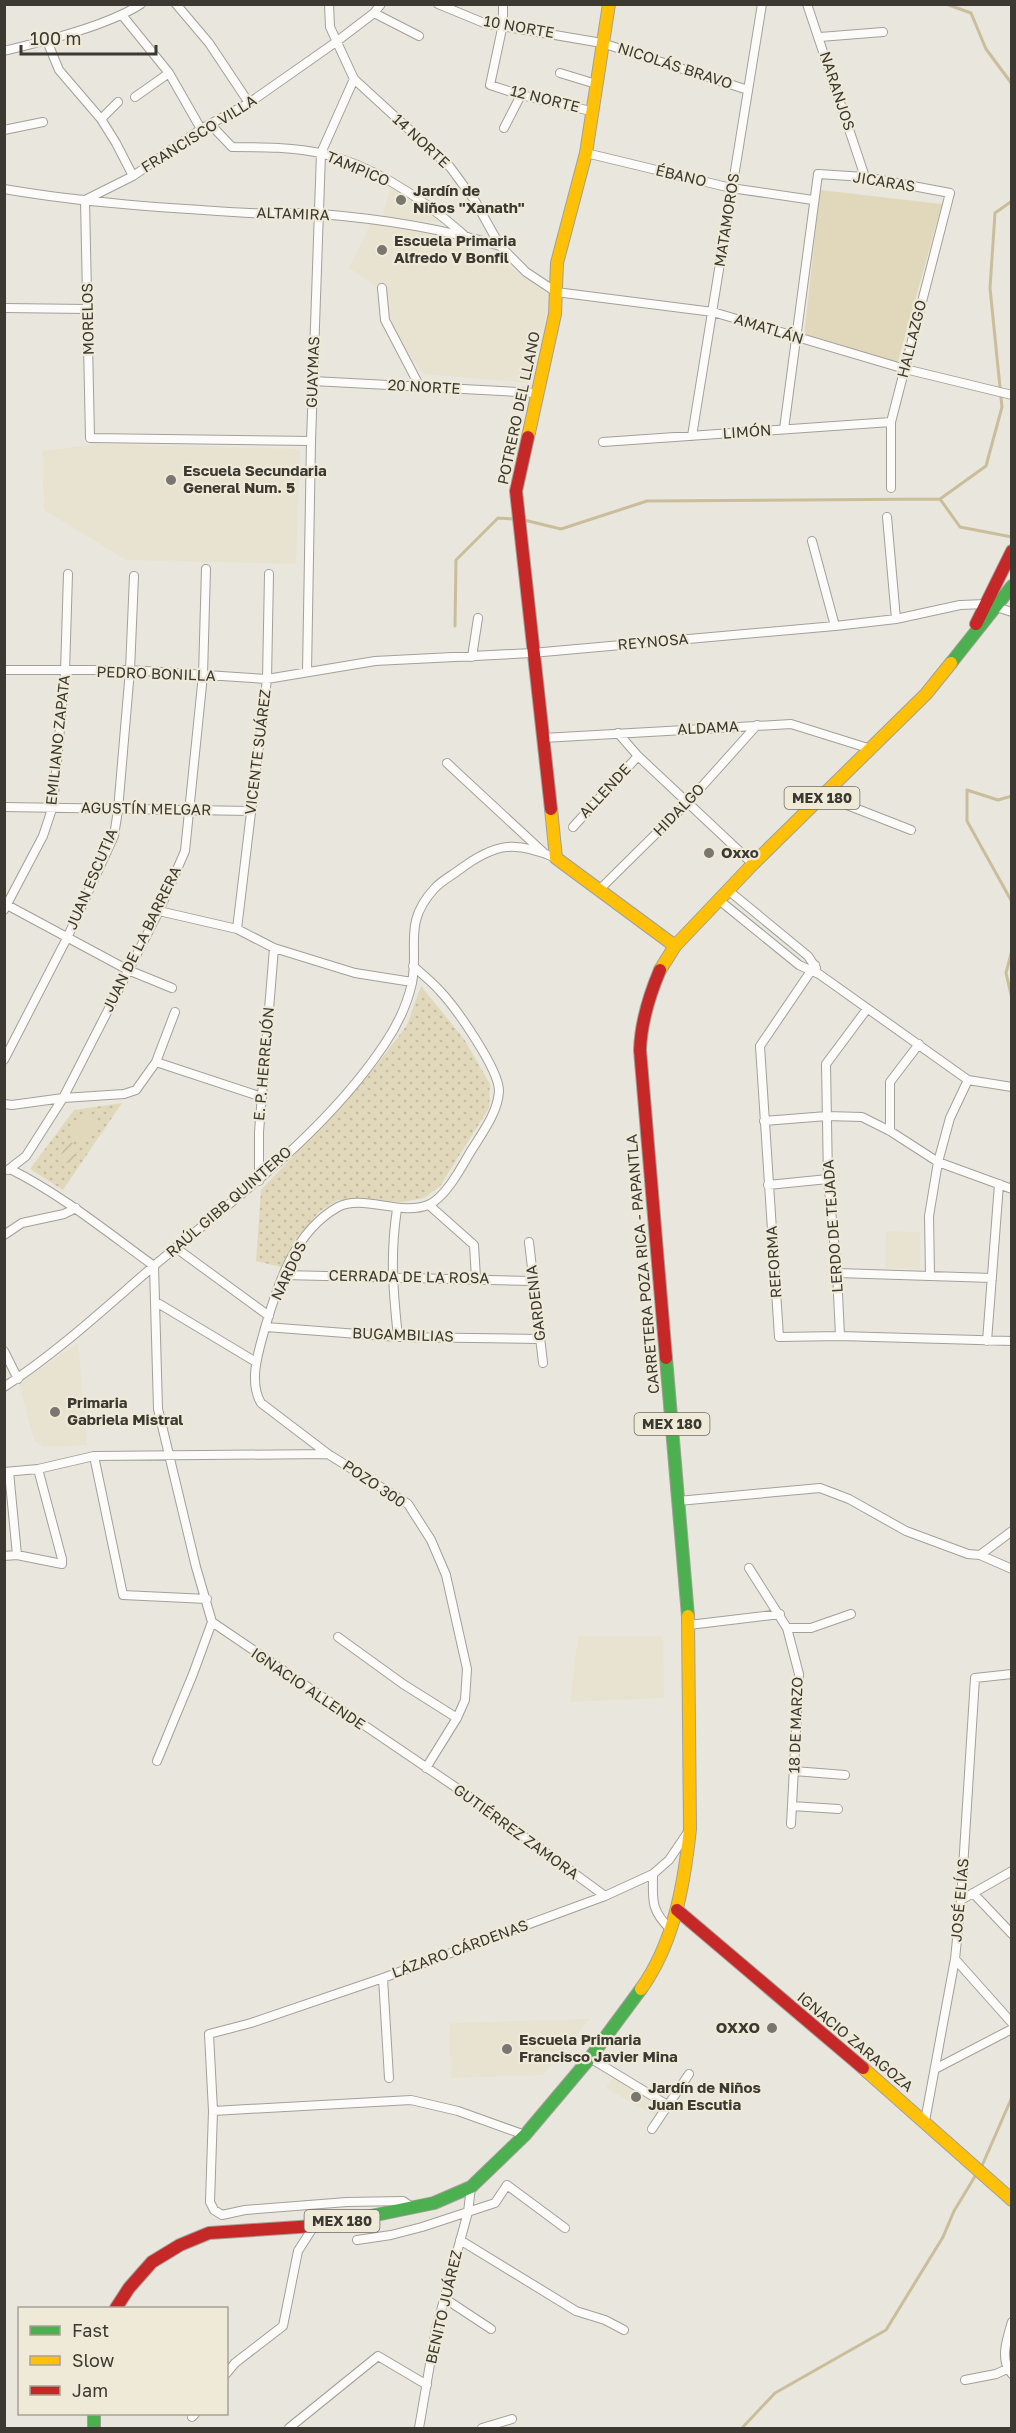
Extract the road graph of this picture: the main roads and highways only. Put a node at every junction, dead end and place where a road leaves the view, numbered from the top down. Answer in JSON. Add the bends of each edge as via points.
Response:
{"nodes":[{"id":1,"x":609,"y":4,"type":"edge"},
{"id":2,"x":1011,"y":551,"type":"edge"},
{"id":3,"x":1011,"y":586,"type":"edge"},
{"id":4,"x":992,"y":605,"type":"junction"},
{"id":5,"x":675,"y":945,"type":"junction"},
{"id":6,"x":677,"y":1910,"type":"junction"},
{"id":7,"x":1011,"y":2200,"type":"edge"},
{"id":8,"x":117,"y":2307,"type":"edge"}],
"edges":[{"from":1,"to":5,"type":"main road","name":"POTRERO DEL LLANO","via":[[586,153],[557,263],[555,314],[516,491],[543,738],[550,856]]},
{"from":2,"to":4,"type":"main road","number":"MEX 180"},
{"from":3,"to":4,"type":"main road","number":"MEX 180"},
{"from":4,"to":5,"type":"main road","name":"CARRETERA POZA RICA - PAPANTLA","number":"MEX 180","via":[[926,694]]},
{"from":5,"to":6,"type":"main road","name":"CARRETERA POZA RICA - PAPANTLA","number":"MEX 180","via":[[659,971],[647,1004],[640,1050],[688,1625],[690,1829]]},
{"from":6,"to":7,"type":"main road","name":"IGNACIO ZARAGOZA","via":[[925,2121]]},
{"from":6,"to":8,"type":"main road","name":"CARRETERA POZA RICA - PAPANTLA","number":"MEX 180","via":[[655,1969],[590,2058],[525,2135],[471,2187],[434,2203],[314,2226],[209,2233],[152,2262]]}]}
